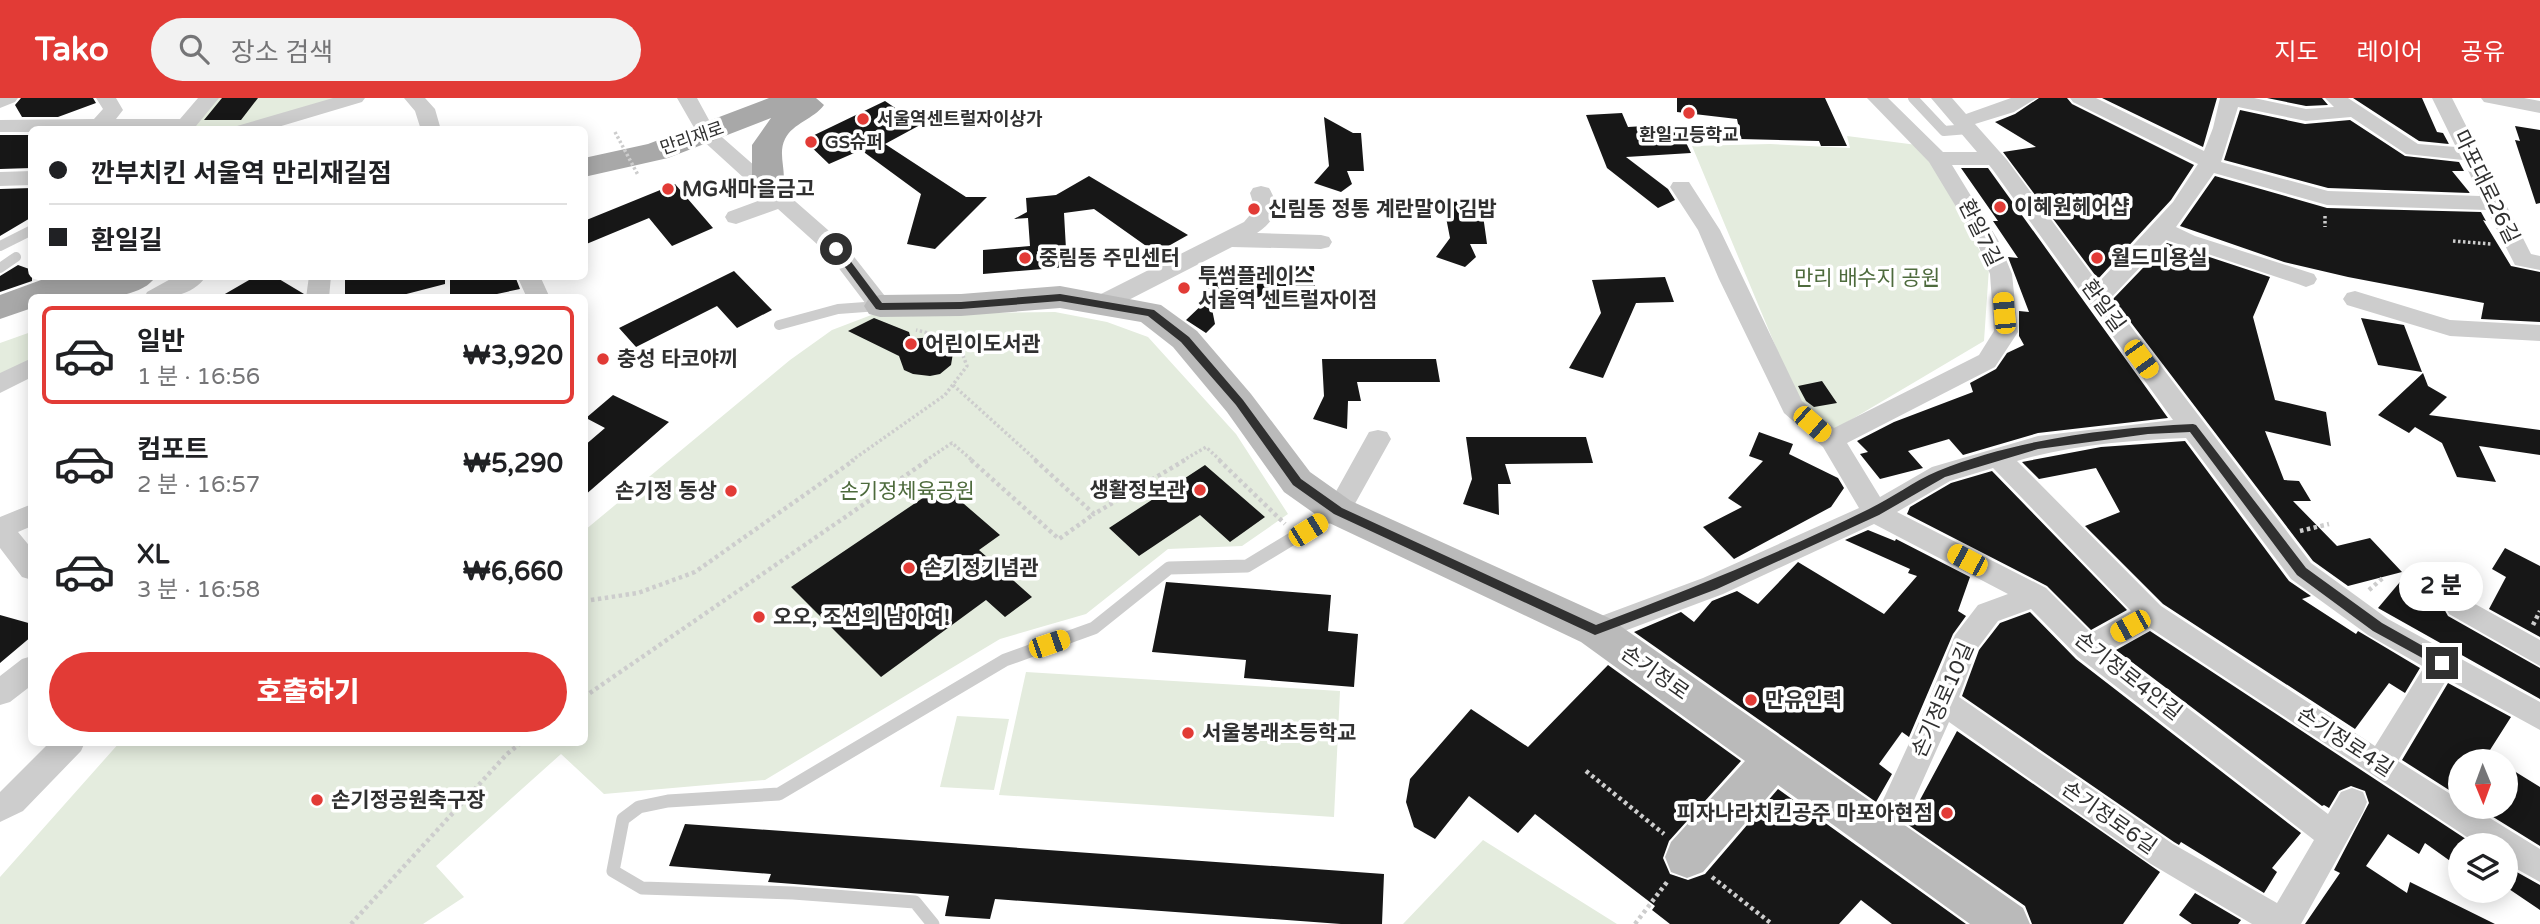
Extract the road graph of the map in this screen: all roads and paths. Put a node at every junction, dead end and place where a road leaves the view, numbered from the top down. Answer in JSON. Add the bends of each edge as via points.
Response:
{"nodes":[{"id":1,"x":8,"y":98,"type":"edge"},
{"id":2,"x":106,"y":98,"type":"edge"},
{"id":3,"x":209,"y":98,"type":"edge"},
{"id":4,"x":355,"y":98,"type":"edge"},
{"id":5,"x":414,"y":98,"type":"edge"},
{"id":6,"x":760,"y":98,"type":"edge"},
{"id":7,"x":796,"y":98,"type":"edge"},
{"id":8,"x":821,"y":98,"type":"edge"},
{"id":9,"x":1877,"y":98,"type":"edge"},
{"id":10,"x":1913,"y":98,"type":"edge"},
{"id":11,"x":1941,"y":98,"type":"edge"},
{"id":12,"x":2027,"y":98,"type":"edge"},
{"id":13,"x":2080,"y":98,"type":"edge"},
{"id":14,"x":2335,"y":98,"type":"edge"},
{"id":15,"x":2442,"y":98,"type":"edge"},
{"id":16,"x":2491,"y":98,"type":"edge"},
{"id":17,"x":2230,"y":99,"type":"edge"},
{"id":18,"x":0,"y":102,"type":"edge"},
{"id":19,"x":2540,"y":107,"type":"edge"},
{"id":20,"x":2355,"y":111,"type":"junction"},
{"id":21,"x":698,"y":118,"type":"edge"},
{"id":22,"x":100,"y":125,"type":"junction"},
{"id":23,"x":1965,"y":125,"type":"junction"},
{"id":24,"x":0,"y":126,"type":"edge"},
{"id":25,"x":81,"y":126,"type":"edge"},
{"id":26,"x":143,"y":126,"type":"edge"},
{"id":27,"x":187,"y":126,"type":"edge"},
{"id":28,"x":258,"y":126,"type":"edge"},
{"id":29,"x":430,"y":126,"type":"edge"},
{"id":30,"x":28,"y":127,"type":"edge"},
{"id":31,"x":615,"y":132,"type":"dead end"},
{"id":32,"x":588,"y":151,"type":"edge"},
{"id":33,"x":2469,"y":155,"type":"junction"},
{"id":34,"x":1937,"y":158,"type":"junction"},
{"id":35,"x":1995,"y":159,"type":"junction"},
{"id":36,"x":2211,"y":164,"type":"junction"},
{"id":37,"x":588,"y":167,"type":"edge"},
{"id":38,"x":638,"y":175,"type":"dead end"},
{"id":39,"x":28,"y":178,"type":"edge"},
{"id":40,"x":0,"y":179,"type":"edge"},
{"id":41,"x":1681,"y":187,"type":"dead end"},
{"id":42,"x":1261,"y":192,"type":"dead end"},
{"id":43,"x":775,"y":194,"type":"junction"},
{"id":44,"x":2494,"y":203,"type":"junction"},
{"id":45,"x":736,"y":217,"type":"dead end"},
{"id":46,"x":2162,"y":229,"type":"junction"},
{"id":47,"x":28,"y":232,"type":"edge"},
{"id":48,"x":1229,"y":240,"type":"junction"},
{"id":49,"x":2453,"y":241,"type":"dead end"},
{"id":50,"x":1321,"y":242,"type":"dead end"},
{"id":51,"x":0,"y":246,"type":"edge"},
{"id":52,"x":2516,"y":246,"type":"junction"},
{"id":53,"x":0,"y":252,"type":"edge"},
{"id":54,"x":16,"y":257,"type":"joint"},
{"id":55,"x":2540,"y":263,"type":"edge"},
{"id":56,"x":0,"y":268,"type":"edge"},
{"id":57,"x":2306,"y":279,"type":"dead end"},
{"id":58,"x":106,"y":280,"type":"edge"},
{"id":59,"x":188,"y":280,"type":"edge"},
{"id":60,"x":72,"y":284,"type":"edge"},
{"id":61,"x":41,"y":294,"type":"edge"},
{"id":62,"x":162,"y":294,"type":"edge"},
{"id":63,"x":28,"y":298,"type":"edge"},
{"id":64,"x":2097,"y":298,"type":"junction"},
{"id":65,"x":2355,"y":299,"type":"dead end"},
{"id":66,"x":1101,"y":304,"type":"junction"},
{"id":67,"x":880,"y":306,"type":"junction"},
{"id":68,"x":0,"y":307,"type":"edge"},
{"id":69,"x":28,"y":316,"type":"edge"},
{"id":70,"x":779,"y":325,"type":"dead end"},
{"id":71,"x":0,"y":326,"type":"edge"},
{"id":72,"x":2540,"y":333,"type":"edge"},
{"id":73,"x":28,"y":351,"type":"edge"},
{"id":74,"x":0,"y":364,"type":"edge"},
{"id":75,"x":28,"y":368,"type":"edge"},
{"id":76,"x":0,"y":384,"type":"edge"},
{"id":77,"x":953,"y":385,"type":"junction"},
{"id":78,"x":2193,"y":428,"type":"junction"},
{"id":79,"x":1378,"y":439,"type":"dead end"},
{"id":80,"x":1832,"y":440,"type":"junction"},
{"id":81,"x":1998,"y":457,"type":"junction"},
{"id":82,"x":1338,"y":511,"type":"junction"},
{"id":83,"x":1875,"y":512,"type":"junction"},
{"id":84,"x":1094,"y":514,"type":"junction"},
{"id":85,"x":28,"y":516,"type":"edge"},
{"id":86,"x":0,"y":528,"type":"edge"},
{"id":87,"x":1300,"y":534,"type":"junction"},
{"id":88,"x":28,"y":564,"type":"edge"},
{"id":89,"x":2036,"y":596,"type":"junction"},
{"id":90,"x":588,"y":600,"type":"edge"},
{"id":91,"x":2459,"y":606,"type":"dead end"},
{"id":92,"x":2151,"y":614,"type":"junction"},
{"id":93,"x":1595,"y":630,"type":"junction"},
{"id":94,"x":2088,"y":649,"type":"junction"},
{"id":95,"x":2540,"y":654,"type":"edge"},
{"id":96,"x":2442,"y":663,"type":"junction"},
{"id":97,"x":28,"y":672,"type":"edge"},
{"id":98,"x":0,"y":693,"type":"edge"},
{"id":99,"x":588,"y":694,"type":"edge"},
{"id":100,"x":1943,"y":702,"type":"junction"},
{"id":101,"x":2540,"y":717,"type":"edge"},
{"id":102,"x":66,"y":746,"type":"edge"},
{"id":103,"x":517,"y":746,"type":"edge"},
{"id":104,"x":1775,"y":758,"type":"junction"},
{"id":105,"x":2379,"y":765,"type":"junction"},
{"id":106,"x":2353,"y":802,"type":"dead end"},
{"id":107,"x":0,"y":808,"type":"edge"},
{"id":108,"x":1883,"y":835,"type":"junction"},
{"id":109,"x":2334,"y":837,"type":"junction"},
{"id":110,"x":1687,"y":857,"type":"joint"},
{"id":111,"x":2540,"y":867,"type":"edge"},
{"id":112,"x":351,"y":924,"type":"edge"},
{"id":113,"x":933,"y":924,"type":"edge"},
{"id":114,"x":1634,"y":924,"type":"edge"},
{"id":115,"x":2007,"y":924,"type":"edge"},
{"id":116,"x":2283,"y":924,"type":"edge"}],
"edges":[{"from":1,"to":18,"type":"street"},
{"from":2,"to":22,"type":"street","via":[[113,110]]},
{"from":3,"to":27,"type":"street"},
{"from":4,"to":28,"type":"street"},
{"from":5,"to":29,"type":"street","via":[[425,109]]},
{"from":6,"to":21,"type":"main road","name":"만리재로"},
{"from":7,"to":21,"type":"main road","name":"만리재로"},
{"from":8,"to":43,"type":"main road","via":[[784,122],[767,144]]},
{"from":9,"to":34,"type":"street","name":"환일7길"},
{"from":10,"to":23,"type":"lane","via":[[1944,131]]},
{"from":11,"to":23,"type":"street","name":"환일길"},
{"from":12,"to":23,"type":"street"},
{"from":13,"to":36,"type":"street"},
{"from":14,"to":20,"type":"street"},
{"from":15,"to":33,"type":"street","name":"마포대로26길"},
{"from":16,"to":19,"type":"street"},
{"from":17,"to":20,"type":"street","via":[[2306,115]]},
{"from":17,"to":36,"type":"street"},
{"from":20,"to":33,"type":"street","via":[[2413,150]]},
{"from":21,"to":32,"type":"main road","name":"만리재로"},
{"from":21,"to":37,"type":"main road","name":"만리재로","via":[[657,151]]},
{"from":21,"to":43,"type":"street"},
{"from":22,"to":25,"type":"street"},
{"from":22,"to":26,"type":"street"},
{"from":23,"to":35,"type":"street","name":"환일길"},
{"from":24,"to":30,"type":"street"},
{"from":31,"to":38,"type":"path","bridge":true},
{"from":33,"to":44,"type":"street","name":"마포대로26길"},
{"from":34,"to":35,"type":"street"},
{"from":34,"to":80,"type":"street","name":"환일7길","via":[[1980,228],[2001,274],[2006,332],[1987,361]]},
{"from":35,"to":64,"type":"street","name":"환일길"},
{"from":36,"to":44,"type":"street","via":[[2327,198]]},
{"from":36,"to":46,"type":"street"},
{"from":39,"to":40,"type":"street"},
{"from":41,"to":80,"type":"street","via":[[1709,230],[1793,407]]},
{"from":42,"to":48,"type":"street","via":[[1267,211],[1263,220]]},
{"from":43,"to":45,"type":"street"},
{"from":43,"to":67,"type":"street","via":[[836,249]]},
{"from":44,"to":52,"type":"street","name":"마포대로26길"},
{"from":46,"to":57,"type":"street"},
{"from":46,"to":64,"type":"street"},
{"from":47,"to":51,"type":"lane"},
{"from":48,"to":50,"type":"street"},
{"from":48,"to":66,"type":"street"},
{"from":49,"to":52,"type":"path"},
{"from":52,"to":55,"type":"street","name":"마포대로26길","via":[[2523,260]]},
{"from":53,"to":54,"type":"lane"},
{"from":54,"to":56,"type":"lane"},
{"from":58,"to":60,"type":"main road"},
{"from":59,"to":62,"type":"street"},
{"from":60,"to":61,"type":"main road"},
{"from":63,"to":68,"type":"main road"},
{"from":64,"to":78,"type":"street","name":"환일길"},
{"from":65,"to":72,"type":"street","via":[[2450,328]]},
{"from":66,"to":67,"type":"street","name":"손기정로","via":[[1060,298]]},
{"from":66,"to":82,"type":"street","name":"손기정로","via":[[1150,313],[1185,339],[1297,482]]},
{"from":67,"to":70,"type":"lane","via":[[838,309]]},
{"from":67,"to":77,"type":"path","via":[[920,332],[957,340],[967,366]]},
{"from":69,"to":71,"type":"main road"},
{"from":73,"to":74,"type":"street"},
{"from":75,"to":76,"type":"street"},
{"from":77,"to":84,"type":"path"},
{"from":77,"to":90,"type":"path","via":[[695,572],[638,593]]},
{"from":78,"to":81,"type":"street","via":[[2038,445]]},
{"from":78,"to":96,"type":"street","name":"환일길","via":[[2301,571],[2378,627]]},
{"from":79,"to":82,"type":"street"},
{"from":80,"to":83,"type":"street"},
{"from":81,"to":83,"type":"street","via":[[1941,474]]},
{"from":81,"to":92,"type":"street","name":"손기정로4길"},
{"from":82,"to":87,"type":"lane"},
{"from":82,"to":93,"type":"street","name":"손기정로"},
{"from":83,"to":89,"type":"street","name":"손기정로4안길"},
{"from":83,"to":93,"type":"street","via":[[1713,586]]},
{"from":84,"to":87,"type":"path","via":[[1206,447],[1278,519]]},
{"from":84,"to":99,"type":"path","via":[[1059,539],[952,443]]},
{"from":85,"to":86,"type":"street"},
{"from":86,"to":88,"type":"street"},
{"from":87,"to":113,"type":"lane","via":[[1247,566],[1169,568],[1094,628],[1004,660],[779,794],[668,801],[639,807],[623,820],[613,871],[642,888],[915,902]]},
{"from":89,"to":94,"type":"street","name":"손기정로4안길"},
{"from":89,"to":100,"type":"street","name":"손기정로10길","via":[[1989,613],[1965,643]]},
{"from":91,"to":95,"type":"street"},
{"from":92,"to":94,"type":"street"},
{"from":92,"to":105,"type":"street","name":"손기정로4길"},
{"from":93,"to":104,"type":"street","name":"손기정로"},
{"from":94,"to":109,"type":"street","name":"손기정로4안길"},
{"from":96,"to":101,"type":"street","name":"환일길"},
{"from":96,"to":105,"type":"street"},
{"from":97,"to":98,"type":"street"},
{"from":100,"to":108,"type":"street","name":"손기정로10길"},
{"from":100,"to":116,"type":"street","name":"손기정로6길","via":[[2162,854]]},
{"from":102,"to":107,"type":"street"},
{"from":103,"to":112,"type":"path"},
{"from":104,"to":108,"type":"street","name":"손기정로"},
{"from":104,"to":110,"type":"street"},
{"from":105,"to":111,"type":"street","name":"손기정로4길"},
{"from":106,"to":109,"type":"street","name":"손기정로6길"},
{"from":108,"to":115,"type":"street","name":"손기정로"},
{"from":109,"to":116,"type":"street","name":"손기정로6길"},
{"from":110,"to":114,"type":"path"}]}
